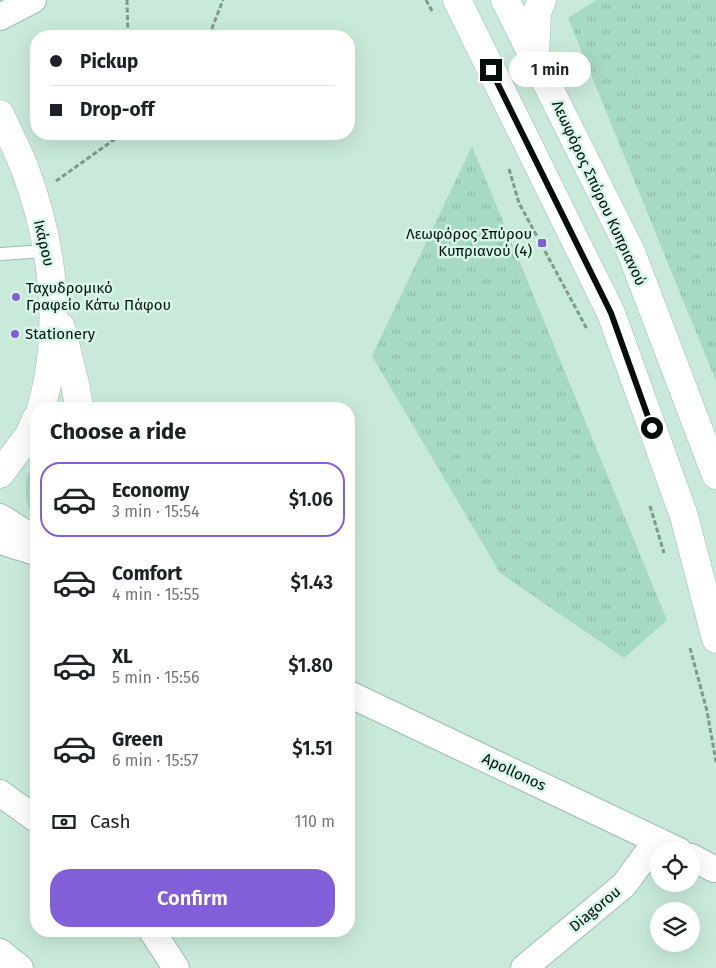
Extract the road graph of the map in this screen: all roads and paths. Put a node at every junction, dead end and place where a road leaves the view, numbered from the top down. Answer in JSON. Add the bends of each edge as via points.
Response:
{"nodes":[{"id":1,"x":33,"y":0,"type":"edge"},
{"id":2,"x":127,"y":0,"type":"edge"},
{"id":3,"x":223,"y":0,"type":"edge"},
{"id":4,"x":426,"y":0,"type":"edge"},
{"id":5,"x":457,"y":0,"type":"edge"},
{"id":6,"x":505,"y":0,"type":"edge"},
{"id":7,"x":542,"y":0,"type":"edge"},
{"id":8,"x":0,"y":17,"type":"edge"},
{"id":9,"x":435,"y":17,"type":"dead end"},
{"id":10,"x":128,"y":30,"type":"edge"},
{"id":11,"x":211,"y":30,"type":"edge"},
{"id":12,"x":535,"y":58,"type":"junction"},
{"id":13,"x":0,"y":114,"type":"edge"},
{"id":14,"x":114,"y":140,"type":"edge"},
{"id":15,"x":509,"y":168,"type":"dead end"},
{"id":16,"x":33,"y":197,"type":"junction"},
{"id":17,"x":47,"y":251,"type":"junction"},
{"id":18,"x":0,"y":254,"type":"edge"},
{"id":19,"x":53,"y":291,"type":"junction"},
{"id":20,"x":589,"y":332,"type":"dead end"},
{"id":21,"x":43,"y":402,"type":"edge"},
{"id":22,"x":77,"y":402,"type":"edge"},
{"id":23,"x":30,"y":433,"type":"edge"},
{"id":24,"x":0,"y":474,"type":"edge"},
{"id":25,"x":716,"y":475,"type":"edge"},
{"id":26,"x":650,"y":503,"type":"dead end"},
{"id":27,"x":0,"y":517,"type":"edge"},
{"id":28,"x":30,"y":536,"type":"edge"},
{"id":29,"x":0,"y":541,"type":"edge"},
{"id":30,"x":30,"y":550,"type":"edge"},
{"id":31,"x":666,"y":559,"type":"dead end"},
{"id":32,"x":716,"y":639,"type":"edge"},
{"id":33,"x":689,"y":644,"type":"dead end"},
{"id":34,"x":355,"y":697,"type":"edge"},
{"id":35,"x":716,"y":762,"type":"edge"},
{"id":36,"x":0,"y":793,"type":"edge"},
{"id":37,"x":30,"y":815,"type":"edge"},
{"id":38,"x":660,"y":842,"type":"edge"},
{"id":39,"x":650,"y":862,"type":"edge"},
{"id":40,"x":156,"y":937,"type":"edge"},
{"id":41,"x":0,"y":952,"type":"edge"},
{"id":42,"x":20,"y":968,"type":"edge"},
{"id":43,"x":176,"y":968,"type":"edge"},
{"id":44,"x":524,"y":968,"type":"edge"}],
"edges":[{"from":1,"to":8,"type":"street"},
{"from":2,"to":10,"type":"path"},
{"from":3,"to":11,"type":"path"},
{"from":4,"to":9,"type":"path"},
{"from":5,"to":32,"type":"main road","via":[[611,313],[684,516]]},
{"from":6,"to":12,"type":"main road","name":"Λεωφόρος Σπύρου Κυπριανού"},
{"from":7,"to":12,"type":"main road","via":[[537,12]]},
{"from":12,"to":25,"type":"main road","name":"Λεωφόρος Σπύρου Κυπριανού","via":[[631,252]]},
{"from":13,"to":16,"type":"main road","name":"Ικάρου","via":[[25,170]]},
{"from":14,"to":16,"type":"path"},
{"from":15,"to":20,"type":"path","via":[[519,203]]},
{"from":16,"to":17,"type":"main road","name":"Ικάρου"},
{"from":17,"to":18,"type":"lane"},
{"from":17,"to":19,"type":"main road","name":"Ικάρου"},
{"from":19,"to":21,"type":"main road","name":"Ικάρου","via":[[50,373]]},
{"from":19,"to":22,"type":"main road"},
{"from":23,"to":24,"type":"main road"},
{"from":26,"to":31,"type":"path"},
{"from":27,"to":28,"type":"street"},
{"from":29,"to":30,"type":"street"},
{"from":33,"to":35,"type":"path","via":[[707,711]]},
{"from":34,"to":38,"type":"street","name":"Apollonos"},
{"from":36,"to":37,"type":"street"},
{"from":39,"to":44,"type":"street","name":"Diagorou"},
{"from":40,"to":43,"type":"street"},
{"from":41,"to":42,"type":"street"}]}
